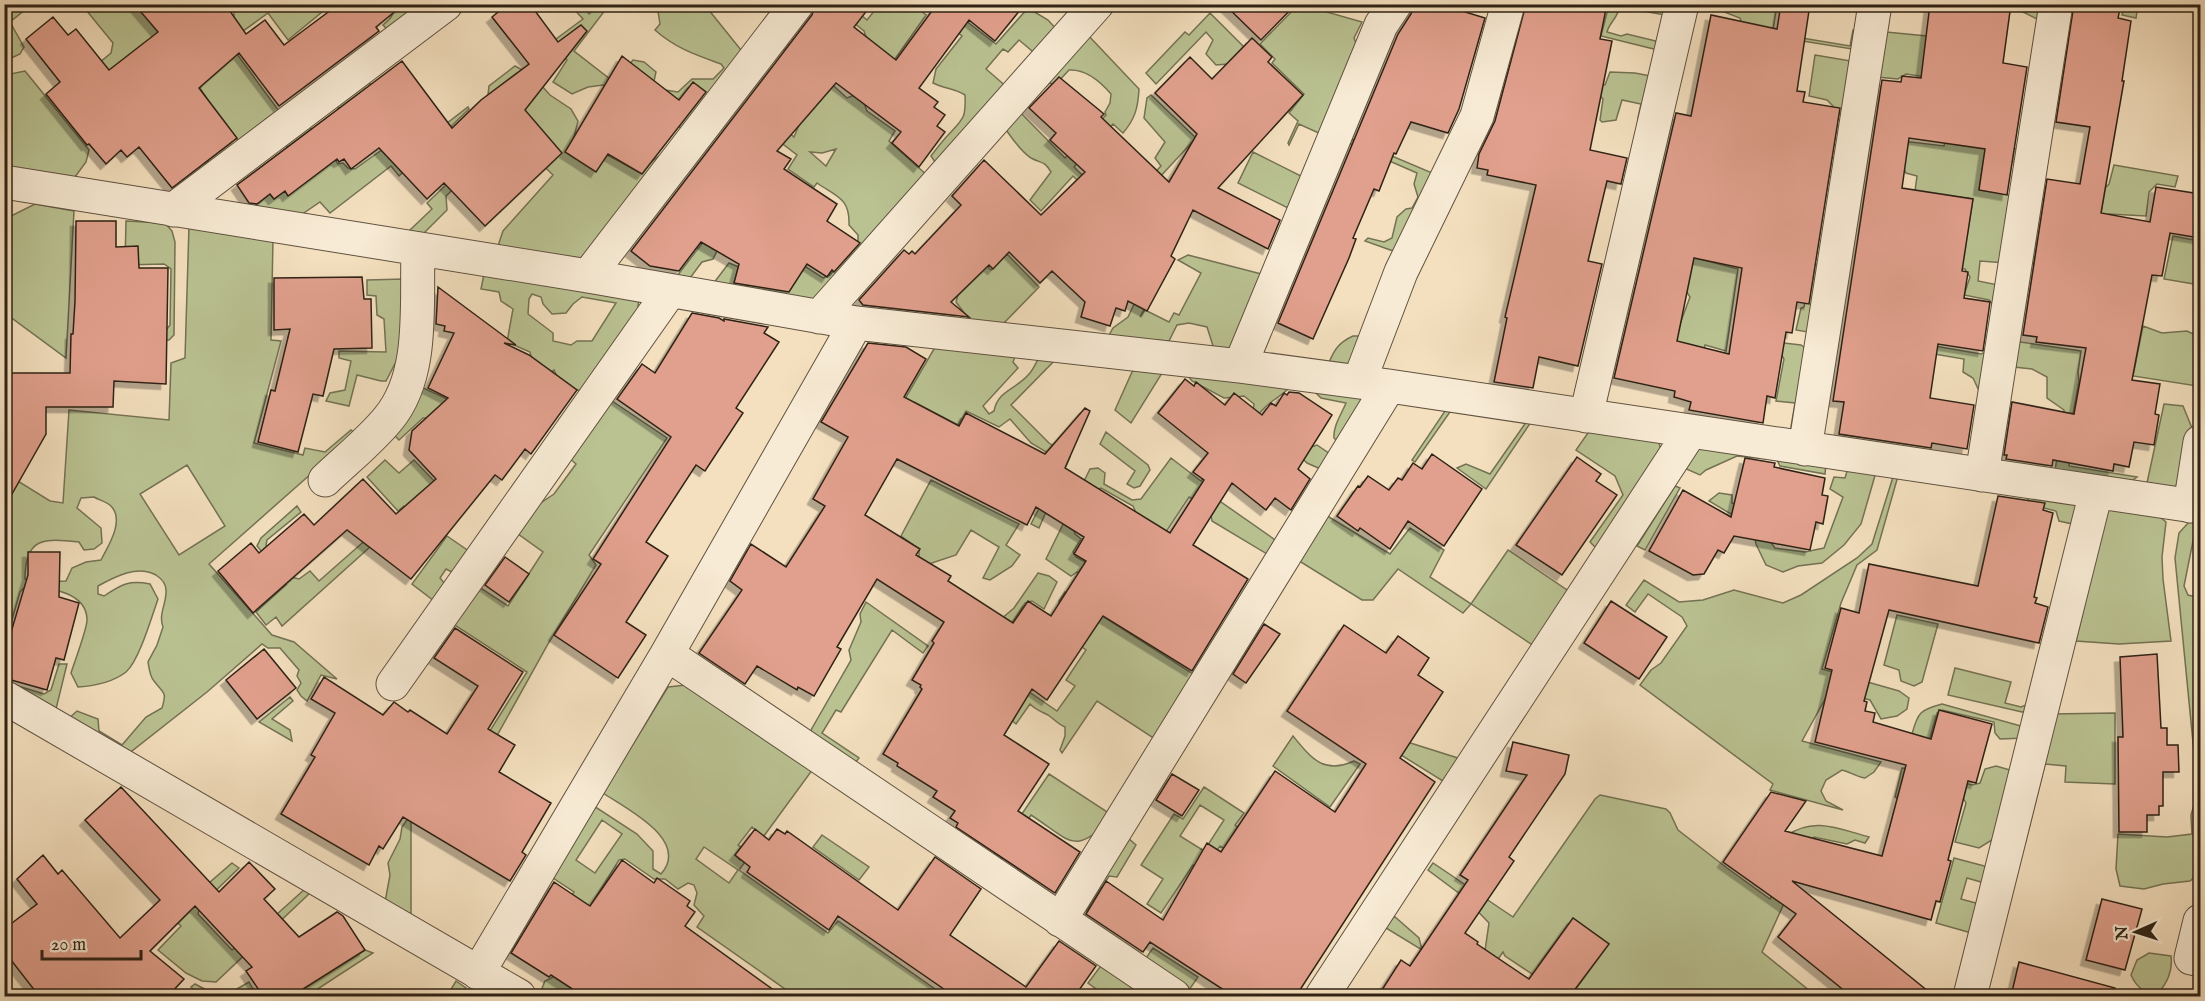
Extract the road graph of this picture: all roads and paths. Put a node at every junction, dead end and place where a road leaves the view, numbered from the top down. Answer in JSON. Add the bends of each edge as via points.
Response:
{"nodes":[{"id":1,"x":446,"y":4,"type":"edge"},
{"id":2,"x":797,"y":4,"type":"edge"},
{"id":3,"x":1097,"y":4,"type":"edge"},
{"id":4,"x":1395,"y":4,"type":"edge"},
{"id":5,"x":1508,"y":4,"type":"edge"},
{"id":6,"x":1682,"y":4,"type":"edge"},
{"id":7,"x":1875,"y":4,"type":"edge"},
{"id":8,"x":2056,"y":4,"type":"edge"},
{"id":9,"x":4,"y":182,"type":"edge"},
{"id":10,"x":173,"y":210,"type":"junction"},
{"id":11,"x":418,"y":249,"type":"junction"},
{"id":12,"x":588,"y":276,"type":"junction"},
{"id":13,"x":670,"y":291,"type":"junction"},
{"id":14,"x":819,"y":317,"type":"junction"},
{"id":15,"x":856,"y":323,"type":"junction"},
{"id":16,"x":1240,"y":366,"type":"junction"},
{"id":17,"x":1374,"y":384,"type":"junction"},
{"id":18,"x":1586,"y":416,"type":"junction"},
{"id":19,"x":1691,"y":431,"type":"junction"},
{"id":20,"x":2200,"y":442,"type":"edge"},
{"id":21,"x":1805,"y":449,"type":"junction"},
{"id":22,"x":1982,"y":475,"type":"junction"},
{"id":23,"x":325,"y":480,"type":"dead end"},
{"id":24,"x":2096,"y":492,"type":"junction"},
{"id":25,"x":2195,"y":507,"type":"edge"},
{"id":26,"x":667,"y":654,"type":"junction"},
{"id":27,"x":393,"y":684,"type":"dead end"},
{"id":28,"x":4,"y":696,"type":"edge"},
{"id":29,"x":1060,"y":920,"type":"junction"},
{"id":30,"x":2200,"y":921,"type":"edge"},
{"id":31,"x":2200,"y":960,"type":"edge"},
{"id":32,"x":478,"y":973,"type":"junction"},
{"id":33,"x":519,"y":996,"type":"edge"},
{"id":34,"x":1174,"y":996,"type":"edge"},
{"id":35,"x":1322,"y":996,"type":"edge"},
{"id":36,"x":1970,"y":996,"type":"edge"}],
"edges":[{"from":1,"to":10,"type":"street"},
{"from":2,"to":12,"type":"street"},
{"from":3,"to":14,"type":"street"},
{"from":4,"to":16,"type":"street","via":[[1381,25]]},
{"from":5,"to":17,"type":"street","via":[[1477,116],[1401,272]]},
{"from":6,"to":18,"type":"street"},
{"from":7,"to":21,"type":"street"},
{"from":8,"to":22,"type":"street"},
{"from":9,"to":10,"type":"street"},
{"from":10,"to":11,"type":"street"},
{"from":11,"to":12,"type":"street"},
{"from":11,"to":23,"type":"street","via":[[414,358],[408,386],[389,418]]},
{"from":12,"to":13,"type":"street"},
{"from":13,"to":14,"type":"street"},
{"from":13,"to":27,"type":"street"},
{"from":14,"to":15,"type":"street"},
{"from":15,"to":16,"type":"street"},
{"from":15,"to":26,"type":"street"},
{"from":16,"to":17,"type":"street"},
{"from":17,"to":18,"type":"street"},
{"from":17,"to":29,"type":"street"},
{"from":18,"to":19,"type":"street"},
{"from":19,"to":21,"type":"street"},
{"from":19,"to":35,"type":"street"},
{"from":20,"to":25,"type":"street"},
{"from":21,"to":22,"type":"street"},
{"from":22,"to":24,"type":"street"},
{"from":24,"to":25,"type":"street"},
{"from":24,"to":36,"type":"street"},
{"from":26,"to":29,"type":"street"},
{"from":26,"to":32,"type":"street"},
{"from":28,"to":32,"type":"street"},
{"from":29,"to":34,"type":"street"},
{"from":30,"to":31,"type":"street","via":[[2191,958]]},
{"from":32,"to":33,"type":"street"}]}
